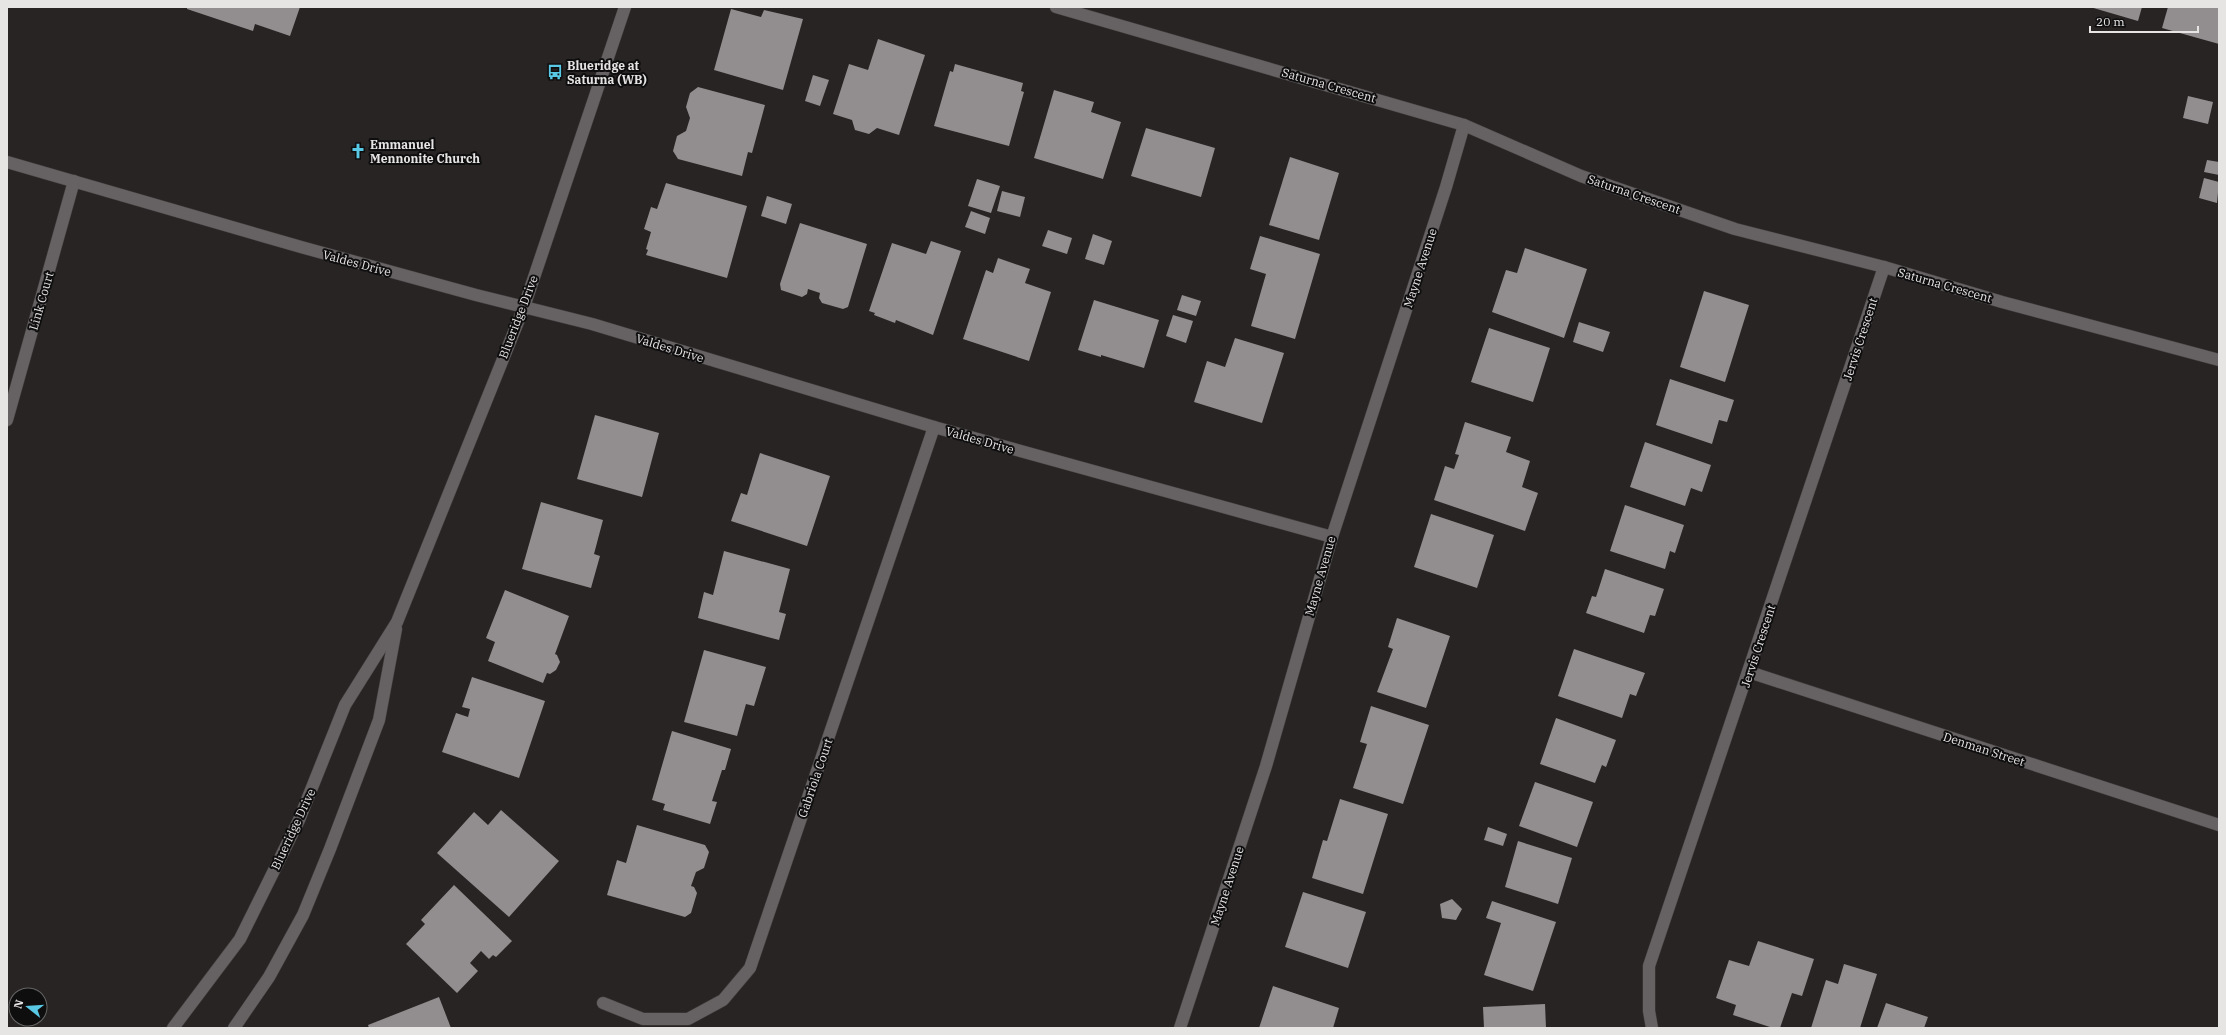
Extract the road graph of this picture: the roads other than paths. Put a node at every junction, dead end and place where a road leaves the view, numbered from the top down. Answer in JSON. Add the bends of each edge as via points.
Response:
{"nodes":[{"id":1,"x":624,"y":7,"type":"edge"},
{"id":2,"x":1056,"y":7,"type":"edge"},
{"id":3,"x":1464,"y":126,"type":"junction"},
{"id":4,"x":7,"y":162,"type":"edge"},
{"id":5,"x":74,"y":181,"type":"junction"},
{"id":6,"x":1884,"y":267,"type":"junction"},
{"id":7,"x":524,"y":307,"type":"junction"},
{"id":8,"x":2219,"y":360,"type":"edge"},
{"id":9,"x":7,"y":420,"type":"edge"},
{"id":10,"x":934,"y":427,"type":"junction"},
{"id":11,"x":1332,"y":537,"type":"junction"},
{"id":12,"x":397,"y":622,"type":"junction"},
{"id":13,"x":1749,"y":672,"type":"junction"},
{"id":14,"x":2219,"y":825,"type":"edge"},
{"id":15,"x":603,"y":1003,"type":"dead end"},
{"id":16,"x":173,"y":1028,"type":"edge"},
{"id":17,"x":234,"y":1028,"type":"edge"},
{"id":18,"x":1180,"y":1028,"type":"edge"},
{"id":19,"x":1652,"y":1028,"type":"edge"}],
"edges":[{"from":1,"to":7,"type":"street","name":"Blueridge Drive"},
{"from":2,"to":3,"type":"street","name":"Saturna Crescent"},
{"from":3,"to":6,"type":"street","name":"Saturna Crescent","via":[[1581,176],[1735,229]]},
{"from":3,"to":11,"type":"street","name":"Mayne Avenue"},
{"from":4,"to":5,"type":"street","name":"Valdes Drive"},
{"from":5,"to":7,"type":"street","name":"Valdes Drive","via":[[301,247]]},
{"from":5,"to":9,"type":"street","name":"Link Court"},
{"from":6,"to":8,"type":"street","name":"Saturna Crescent","via":[[2002,302]]},
{"from":6,"to":13,"type":"street","name":"Jervis Crescent"},
{"from":7,"to":10,"type":"street","name":"Valdes Drive","via":[[600,326]]},
{"from":7,"to":12,"type":"street","name":"Blueridge Drive"},
{"from":10,"to":11,"type":"street","name":"Valdes Drive"},
{"from":10,"to":15,"type":"street","name":"Gabriola Court","via":[[750,968],[723,1000],[688,1019],[643,1019]]},
{"from":11,"to":18,"type":"street","name":"Mayne Avenue","via":[[1266,766]]},
{"from":12,"to":16,"type":"street","name":"Blueridge Drive","via":[[345,705],[299,820],[240,939]]},
{"from":12,"to":17,"type":"street","name":"Blueridge Drive","via":[[379,720],[330,849],[303,915],[269,977]]},
{"from":13,"to":14,"type":"street","name":"Denman Street"},
{"from":13,"to":19,"type":"street","name":"Jervis Crescent","via":[[1649,966],[1649,1011]]}]}
